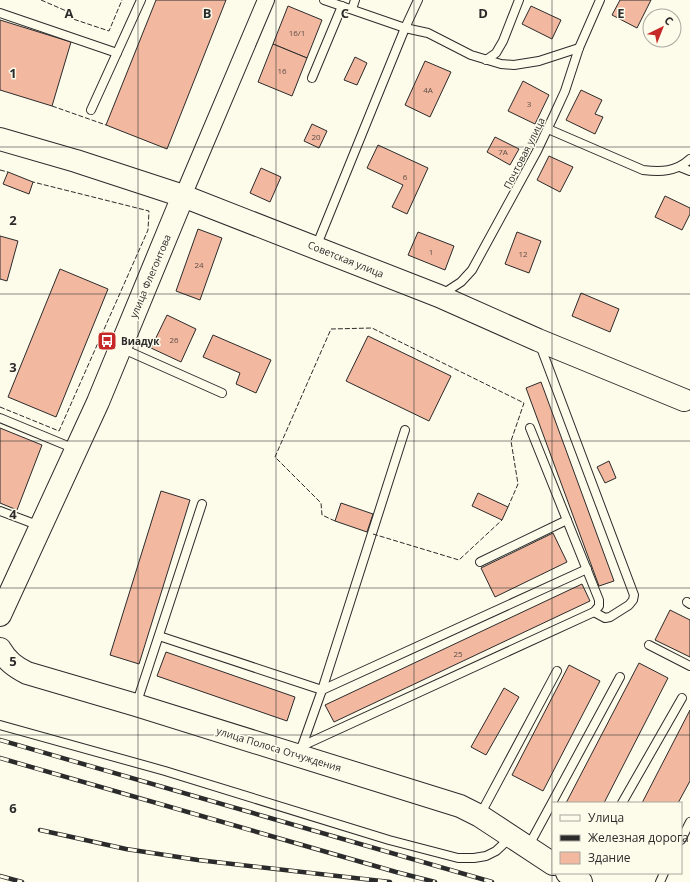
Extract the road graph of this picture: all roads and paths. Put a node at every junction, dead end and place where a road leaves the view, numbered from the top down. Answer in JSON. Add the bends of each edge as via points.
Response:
{"nodes":[{"id":1,"x":141,"y":0,"type":"edge"},
{"id":2,"x":266,"y":0,"type":"edge"},
{"id":3,"x":324,"y":0,"type":"edge"},
{"id":4,"x":355,"y":0,"type":"edge"},
{"id":5,"x":418,"y":0,"type":"edge"},
{"id":6,"x":519,"y":0,"type":"edge"},
{"id":7,"x":600,"y":0,"type":"edge"},
{"id":8,"x":342,"y":6,"type":"junction"},
{"id":9,"x":352,"y":9,"type":"junction"},
{"id":10,"x":0,"y":13,"type":"edge"},
{"id":11,"x":405,"y":28,"type":"junction"},
{"id":12,"x":579,"y":48,"type":"junction"},
{"id":13,"x":117,"y":53,"type":"junction"},
{"id":14,"x":486,"y":60,"type":"junction"},
{"id":15,"x":312,"y":78,"type":"dead end"},
{"id":16,"x":91,"y":110,"type":"dead end"},
{"id":17,"x":548,"y":129,"type":"junction"},
{"id":18,"x":0,"y":139,"type":"edge"},
{"id":19,"x":690,"y":159,"type":"edge"},
{"id":20,"x":680,"y":167,"type":"junction"},
{"id":21,"x":690,"y":171,"type":"edge"},
{"id":22,"x":183,"y":196,"type":"junction"},
{"id":23,"x":316,"y":247,"type":"junction"},
{"id":24,"x":439,"y":296,"type":"junction"},
{"id":25,"x":538,"y":340,"type":"junction"},
{"id":26,"x":121,"y":348,"type":"junction"},
{"id":27,"x":222,"y":394,"type":"dead end"},
{"id":28,"x":684,"y":400,"type":"dead end"},
{"id":29,"x":0,"y":418,"type":"edge"},
{"id":30,"x":530,"y":428,"type":"dead end"},
{"id":31,"x":405,"y":430,"type":"dead end"},
{"id":32,"x":76,"y":449,"type":"junction"},
{"id":33,"x":202,"y":504,"type":"dead end"},
{"id":34,"x":0,"y":510,"type":"edge"},
{"id":35,"x":567,"y":520,"type":"junction"},
{"id":36,"x":41,"y":527,"type":"junction"},
{"id":37,"x":480,"y":562,"type":"dead end"},
{"id":38,"x":587,"y":569,"type":"junction"},
{"id":39,"x":594,"y":612,"type":"junction"},
{"id":40,"x":0,"y":615,"type":"edge"},
{"id":41,"x":158,"y":636,"type":"junction"},
{"id":42,"x":649,"y":645,"type":"dead end"},
{"id":43,"x":0,"y":649,"type":"edge"},
{"id":44,"x":690,"y":666,"type":"edge"},
{"id":45,"x":557,"y":671,"type":"dead end"},
{"id":46,"x":620,"y":677,"type":"dead end"},
{"id":47,"x":322,"y":690,"type":"junction"},
{"id":48,"x":682,"y":698,"type":"dead end"},
{"id":49,"x":136,"y":705,"type":"junction"},
{"id":50,"x":0,"y":725,"type":"edge"},
{"id":51,"x":300,"y":751,"type":"junction"},
{"id":52,"x":623,"y":802,"type":"edge"},
{"id":53,"x":480,"y":816,"type":"junction"},
{"id":54,"x":690,"y":822,"type":"edge"},
{"id":55,"x":682,"y":838,"type":"edge"},
{"id":56,"x":519,"y":842,"type":"junction"},
{"id":57,"x":552,"y":863,"type":"edge"}],
"edges":[{"from":1,"to":13,"type":"lane"},
{"from":2,"to":22,"type":"street","name":"улица Флегонтова"},
{"from":3,"to":8,"type":"lane"},
{"from":4,"to":9,"type":"lane"},
{"from":5,"to":11,"type":"lane"},
{"from":6,"to":14,"type":"lane","via":[[503,41],[496,53]]},
{"from":7,"to":12,"type":"lane","name":"Почтовая улица"},
{"from":8,"to":9,"type":"lane"},
{"from":8,"to":15,"type":"lane"},
{"from":9,"to":11,"type":"lane"},
{"from":10,"to":13,"type":"lane"},
{"from":11,"to":14,"type":"lane","via":[[428,33],[471,56]]},
{"from":11,"to":23,"type":"lane"},
{"from":12,"to":14,"type":"lane","via":[[539,61],[514,65]]},
{"from":12,"to":17,"type":"lane","name":"Почтовая улица","via":[[565,91]]},
{"from":13,"to":16,"type":"lane"},
{"from":17,"to":20,"type":"lane","via":[[643,170],[657,172]]},
{"from":17,"to":24,"type":"lane","name":"Почтовая улица","via":[[472,270],[461,282]]},
{"from":18,"to":22,"type":"main road","name":"Советская улица"},
{"from":19,"to":20,"type":"lane"},
{"from":20,"to":21,"type":"lane"},
{"from":22,"to":23,"type":"main road","name":"Советская улица"},
{"from":22,"to":26,"type":"main road","name":"улица Флегонтова"},
{"from":23,"to":24,"type":"main road","name":"Советская улица"},
{"from":24,"to":25,"type":"main road","name":"Советская улица"},
{"from":25,"to":28,"type":"main road","name":"Советская улица"},
{"from":25,"to":39,"type":"lane","via":[[634,594],[629,605],[610,617],[605,618]]},
{"from":26,"to":27,"type":"lane"},
{"from":26,"to":32,"type":"main road","name":"улица Флегонтова"},
{"from":29,"to":32,"type":"lane"},
{"from":30,"to":35,"type":"lane"},
{"from":31,"to":47,"type":"lane"},
{"from":32,"to":36,"type":"main road","name":"улица Флегонтова"},
{"from":33,"to":41,"type":"lane"},
{"from":34,"to":36,"type":"lane"},
{"from":35,"to":37,"type":"lane"},
{"from":35,"to":38,"type":"lane"},
{"from":36,"to":40,"type":"main road","name":"улица Флегонтова"},
{"from":38,"to":39,"type":"lane","via":[[599,600]]},
{"from":38,"to":47,"type":"lane"},
{"from":39,"to":51,"type":"lane"},
{"from":41,"to":47,"type":"lane"},
{"from":41,"to":49,"type":"lane"},
{"from":42,"to":44,"type":"lane"},
{"from":43,"to":49,"type":"main road","name":"улица Полоса Отчуждения","via":[[16,668],[27,673]]},
{"from":45,"to":53,"type":"lane"},
{"from":46,"to":56,"type":"lane"},
{"from":47,"to":51,"type":"lane"},
{"from":48,"to":52,"type":"lane"},
{"from":49,"to":51,"type":"main road","name":"улица Полоса Отчуждения"},
{"from":50,"to":56,"type":"lane","via":[[458,858],[486,856]]},
{"from":51,"to":53,"type":"main road","name":"улица Полоса Отчуждения","via":[[444,800]]},
{"from":53,"to":56,"type":"main road","name":"улица Полоса Отчуждения"},
{"from":54,"to":55,"type":"lane"},
{"from":56,"to":57,"type":"main road","name":"улица Полоса Отчуждения"}]}
